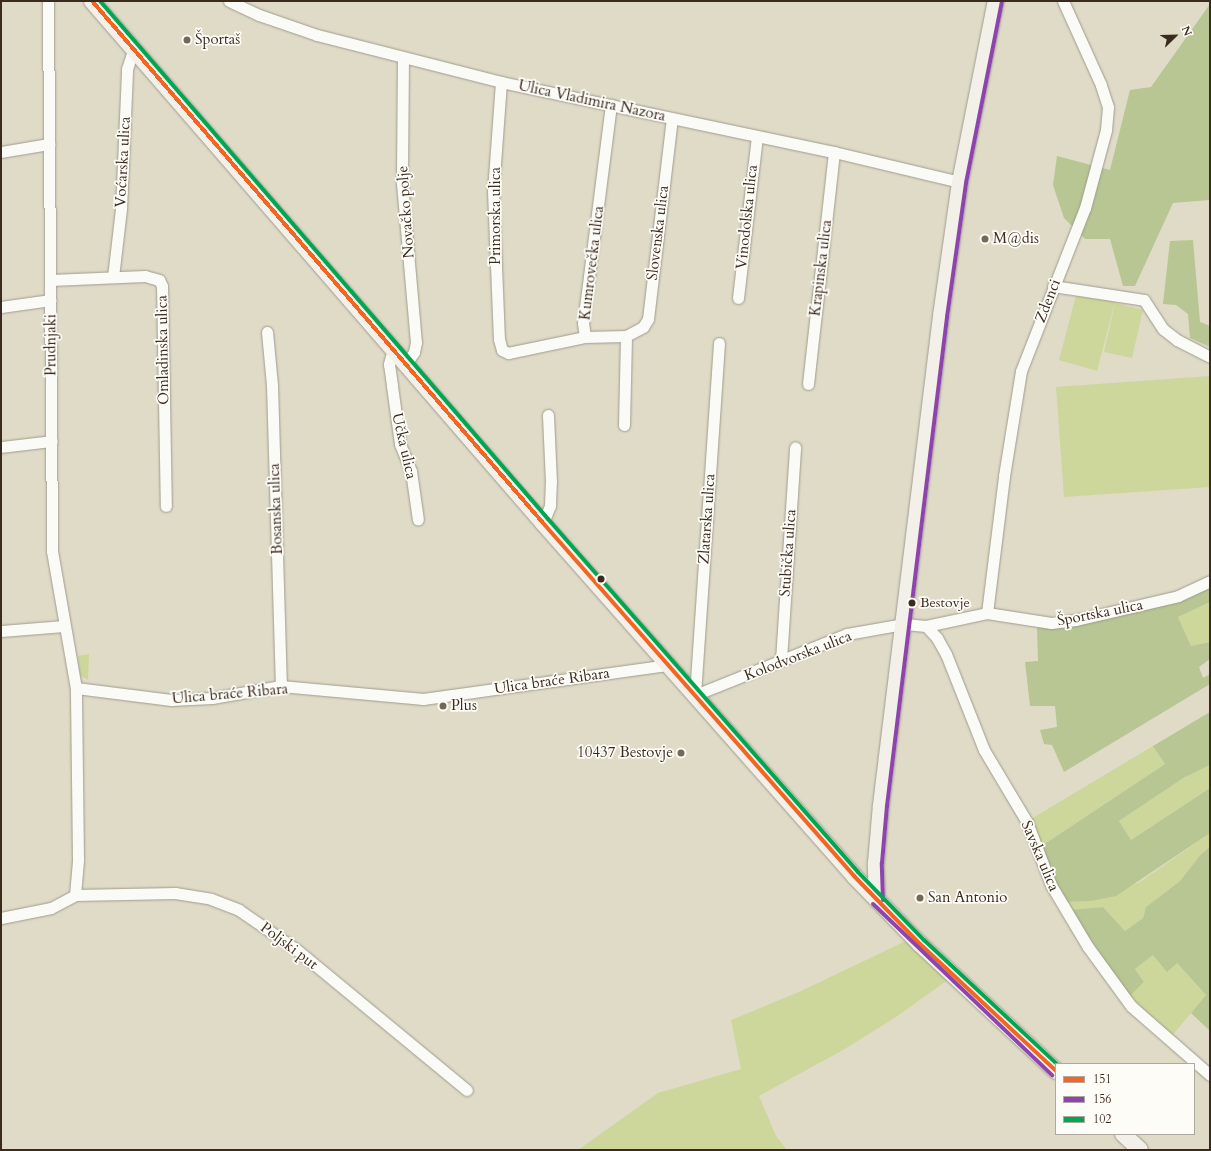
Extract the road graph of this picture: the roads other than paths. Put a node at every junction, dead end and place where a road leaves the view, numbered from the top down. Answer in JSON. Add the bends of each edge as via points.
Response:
{"nodes":[{"id":1,"x":48,"y":1,"type":"edge"},
{"id":2,"x":92,"y":1,"type":"edge"},
{"id":3,"x":229,"y":1,"type":"edge"},
{"id":4,"x":996,"y":1,"type":"edge"},
{"id":5,"x":1063,"y":1,"type":"edge"},
{"id":6,"x":134,"y":48,"type":"junction"},
{"id":7,"x":403,"y":58,"type":"junction"},
{"id":8,"x":501,"y":82,"type":"junction"},
{"id":9,"x":611,"y":105,"type":"junction"},
{"id":10,"x":672,"y":118,"type":"junction"},
{"id":11,"x":756,"y":136,"type":"junction"},
{"id":12,"x":49,"y":144,"type":"junction"},
{"id":13,"x":1,"y":152,"type":"edge"},
{"id":14,"x":834,"y":152,"type":"junction"},
{"id":15,"x":960,"y":182,"type":"junction"},
{"id":16,"x":113,"y":277,"type":"junction"},
{"id":17,"x":51,"y":280,"type":"junction"},
{"id":18,"x":1053,"y":286,"type":"junction"},
{"id":19,"x":738,"y":298,"type":"dead end"},
{"id":20,"x":51,"y":300,"type":"junction"},
{"id":21,"x":1,"y":307,"type":"edge"},
{"id":22,"x":267,"y":332,"type":"dead end"},
{"id":23,"x":585,"y":336,"type":"junction"},
{"id":24,"x":626,"y":336,"type":"junction"},
{"id":25,"x":719,"y":342,"type":"dead end"},
{"id":26,"x":393,"y":349,"type":"junction"},
{"id":27,"x":502,"y":350,"type":"joint"},
{"id":28,"x":1210,"y":357,"type":"edge"},
{"id":29,"x":406,"y":364,"type":"junction"},
{"id":30,"x":808,"y":384,"type":"dead end"},
{"id":31,"x":548,"y":415,"type":"dead end"},
{"id":32,"x":624,"y":425,"type":"dead end"},
{"id":33,"x":52,"y":442,"type":"junction"},
{"id":34,"x":1,"y":447,"type":"edge"},
{"id":35,"x":796,"y":447,"type":"dead end"},
{"id":36,"x":166,"y":506,"type":"dead end"},
{"id":37,"x":418,"y":520,"type":"dead end"},
{"id":38,"x":543,"y":523,"type":"junction"},
{"id":39,"x":1210,"y":581,"type":"edge"},
{"id":40,"x":987,"y":613,"type":"junction"},
{"id":41,"x":904,"y":624,"type":"junction"},
{"id":42,"x":64,"y":626,"type":"junction"},
{"id":43,"x":926,"y":626,"type":"junction"},
{"id":44,"x":1,"y":630,"type":"edge"},
{"id":45,"x":781,"y":660,"type":"junction"},
{"id":46,"x":669,"y":665,"type":"junction"},
{"id":47,"x":282,"y":686,"type":"junction"},
{"id":48,"x":76,"y":688,"type":"junction"},
{"id":49,"x":695,"y":695,"type":"junction"},
{"id":50,"x":75,"y":895,"type":"junction"},
{"id":51,"x":877,"y":900,"type":"junction"},
{"id":52,"x":1,"y":918,"type":"edge"},
{"id":53,"x":1055,"y":1071,"type":"edge"},
{"id":54,"x":1210,"y":1075,"type":"edge"},
{"id":55,"x":467,"y":1090,"type":"dead end"},
{"id":56,"x":1124,"y":1135,"type":"edge"},
{"id":57,"x":1140,"y":1150,"type":"edge"}],
"edges":[{"from":1,"to":12,"type":"street","name":"Prudnjaki"},
{"from":2,"to":6,"type":"main road"},
{"from":3,"to":7,"type":"street","name":"Ulica Vladimira Nazora","via":[[259,15],[317,35]]},
{"from":4,"to":15,"type":"main road"},
{"from":5,"to":18,"type":"street","name":"Zdenci","via":[[1101,84],[1108,107],[1106,130],[1085,208]]},
{"from":6,"to":16,"type":"street","name":"Voćarska ulica","via":[[127,69],[121,209]]},
{"from":6,"to":26,"type":"main road"},
{"from":7,"to":8,"type":"street","name":"Ulica Vladimira Nazora"},
{"from":7,"to":29,"type":"street","name":"Novačko polje","via":[[402,183],[416,342],[414,352]]},
{"from":8,"to":9,"type":"street","name":"Ulica Vladimira Nazora"},
{"from":8,"to":27,"type":"street","name":"Primorska ulica","via":[[493,191],[499,339]]},
{"from":9,"to":10,"type":"street","name":"Ulica Vladimira Nazora"},
{"from":9,"to":23,"type":"street","name":"Kumrovečka ulica","via":[[583,323]]},
{"from":10,"to":11,"type":"street","name":"Ulica Vladimira Nazora"},
{"from":10,"to":24,"type":"street","name":"Slovenska ulica","via":[[648,320],[638,330]]},
{"from":11,"to":14,"type":"street","name":"Ulica Vladimira Nazora"},
{"from":11,"to":19,"type":"street","name":"Vinodolska ulica"},
{"from":12,"to":13,"type":"street"},
{"from":12,"to":17,"type":"street","name":"Prudnjaki"},
{"from":14,"to":15,"type":"street","name":"Ulica Vladimira Nazora"},
{"from":14,"to":30,"type":"street","name":"Krapinska ulica"},
{"from":15,"to":41,"type":"main road"},
{"from":16,"to":17,"type":"street","name":"Omladinska ulica"},
{"from":16,"to":36,"type":"street","name":"Omladinska ulica","via":[[154,277],[162,286]]},
{"from":17,"to":20,"type":"street","name":"Prudnjaki"},
{"from":18,"to":28,"type":"street","via":[[1144,300],[1163,329],[1177,340]]},
{"from":18,"to":40,"type":"street","name":"Zdenci","via":[[1021,372],[1016,396]]},
{"from":20,"to":21,"type":"street"},
{"from":20,"to":33,"type":"street","name":"Prudnjaki"},
{"from":22,"to":47,"type":"street","name":"Bosanska ulica","via":[[272,385]]},
{"from":23,"to":24,"type":"street"},
{"from":23,"to":27,"type":"street","name":"Kumrovečka ulica","via":[[508,353]]},
{"from":24,"to":32,"type":"street"},
{"from":25,"to":49,"type":"street","name":"Zlatarska ulica"},
{"from":26,"to":29,"type":"main road"},
{"from":26,"to":37,"type":"street","name":"Učka ulica","via":[[389,364],[400,444],[411,471]]},
{"from":29,"to":38,"type":"main road"},
{"from":31,"to":38,"type":"street","via":[[550,506]]},
{"from":33,"to":34,"type":"street"},
{"from":33,"to":42,"type":"street","name":"Prudnjaki","via":[[52,551]]},
{"from":35,"to":45,"type":"street","name":"Stubička ulica"},
{"from":38,"to":46,"type":"main road"},
{"from":39,"to":40,"type":"street","name":"Športska ulica","via":[[1178,596],[1076,620],[1051,623]]},
{"from":40,"to":43,"type":"street","name":"Kolodvorska ulica"},
{"from":41,"to":43,"type":"street","name":"Kolodvorska ulica"},
{"from":41,"to":45,"type":"street","name":"Kolodvorska ulica","via":[[847,634]]},
{"from":41,"to":51,"type":"main road","via":[[881,805],[876,863]]},
{"from":42,"to":44,"type":"street"},
{"from":42,"to":48,"type":"street","name":"Prudnjaki"},
{"from":43,"to":54,"type":"street","name":"Savska ulica","via":[[946,654],[984,750],[1027,822],[1050,885],[1106,973],[1131,1006]]},
{"from":45,"to":49,"type":"street","name":"Kolodvorska ulica","via":[[747,676]]},
{"from":46,"to":47,"type":"street","name":"Ulica braće Ribara","via":[[423,699]]},
{"from":46,"to":49,"type":"main road"},
{"from":47,"to":48,"type":"street","name":"Ulica braće Ribara","via":[[212,698],[171,700]]},
{"from":48,"to":50,"type":"street","via":[[78,865]]},
{"from":49,"to":51,"type":"main road"},
{"from":50,"to":52,"type":"street","via":[[51,908]]},
{"from":50,"to":55,"type":"street","name":"Poljski put","via":[[175,893],[211,899],[240,910],[297,950]]},
{"from":51,"to":53,"type":"main road"},
{"from":56,"to":57,"type":"main road"}]}
